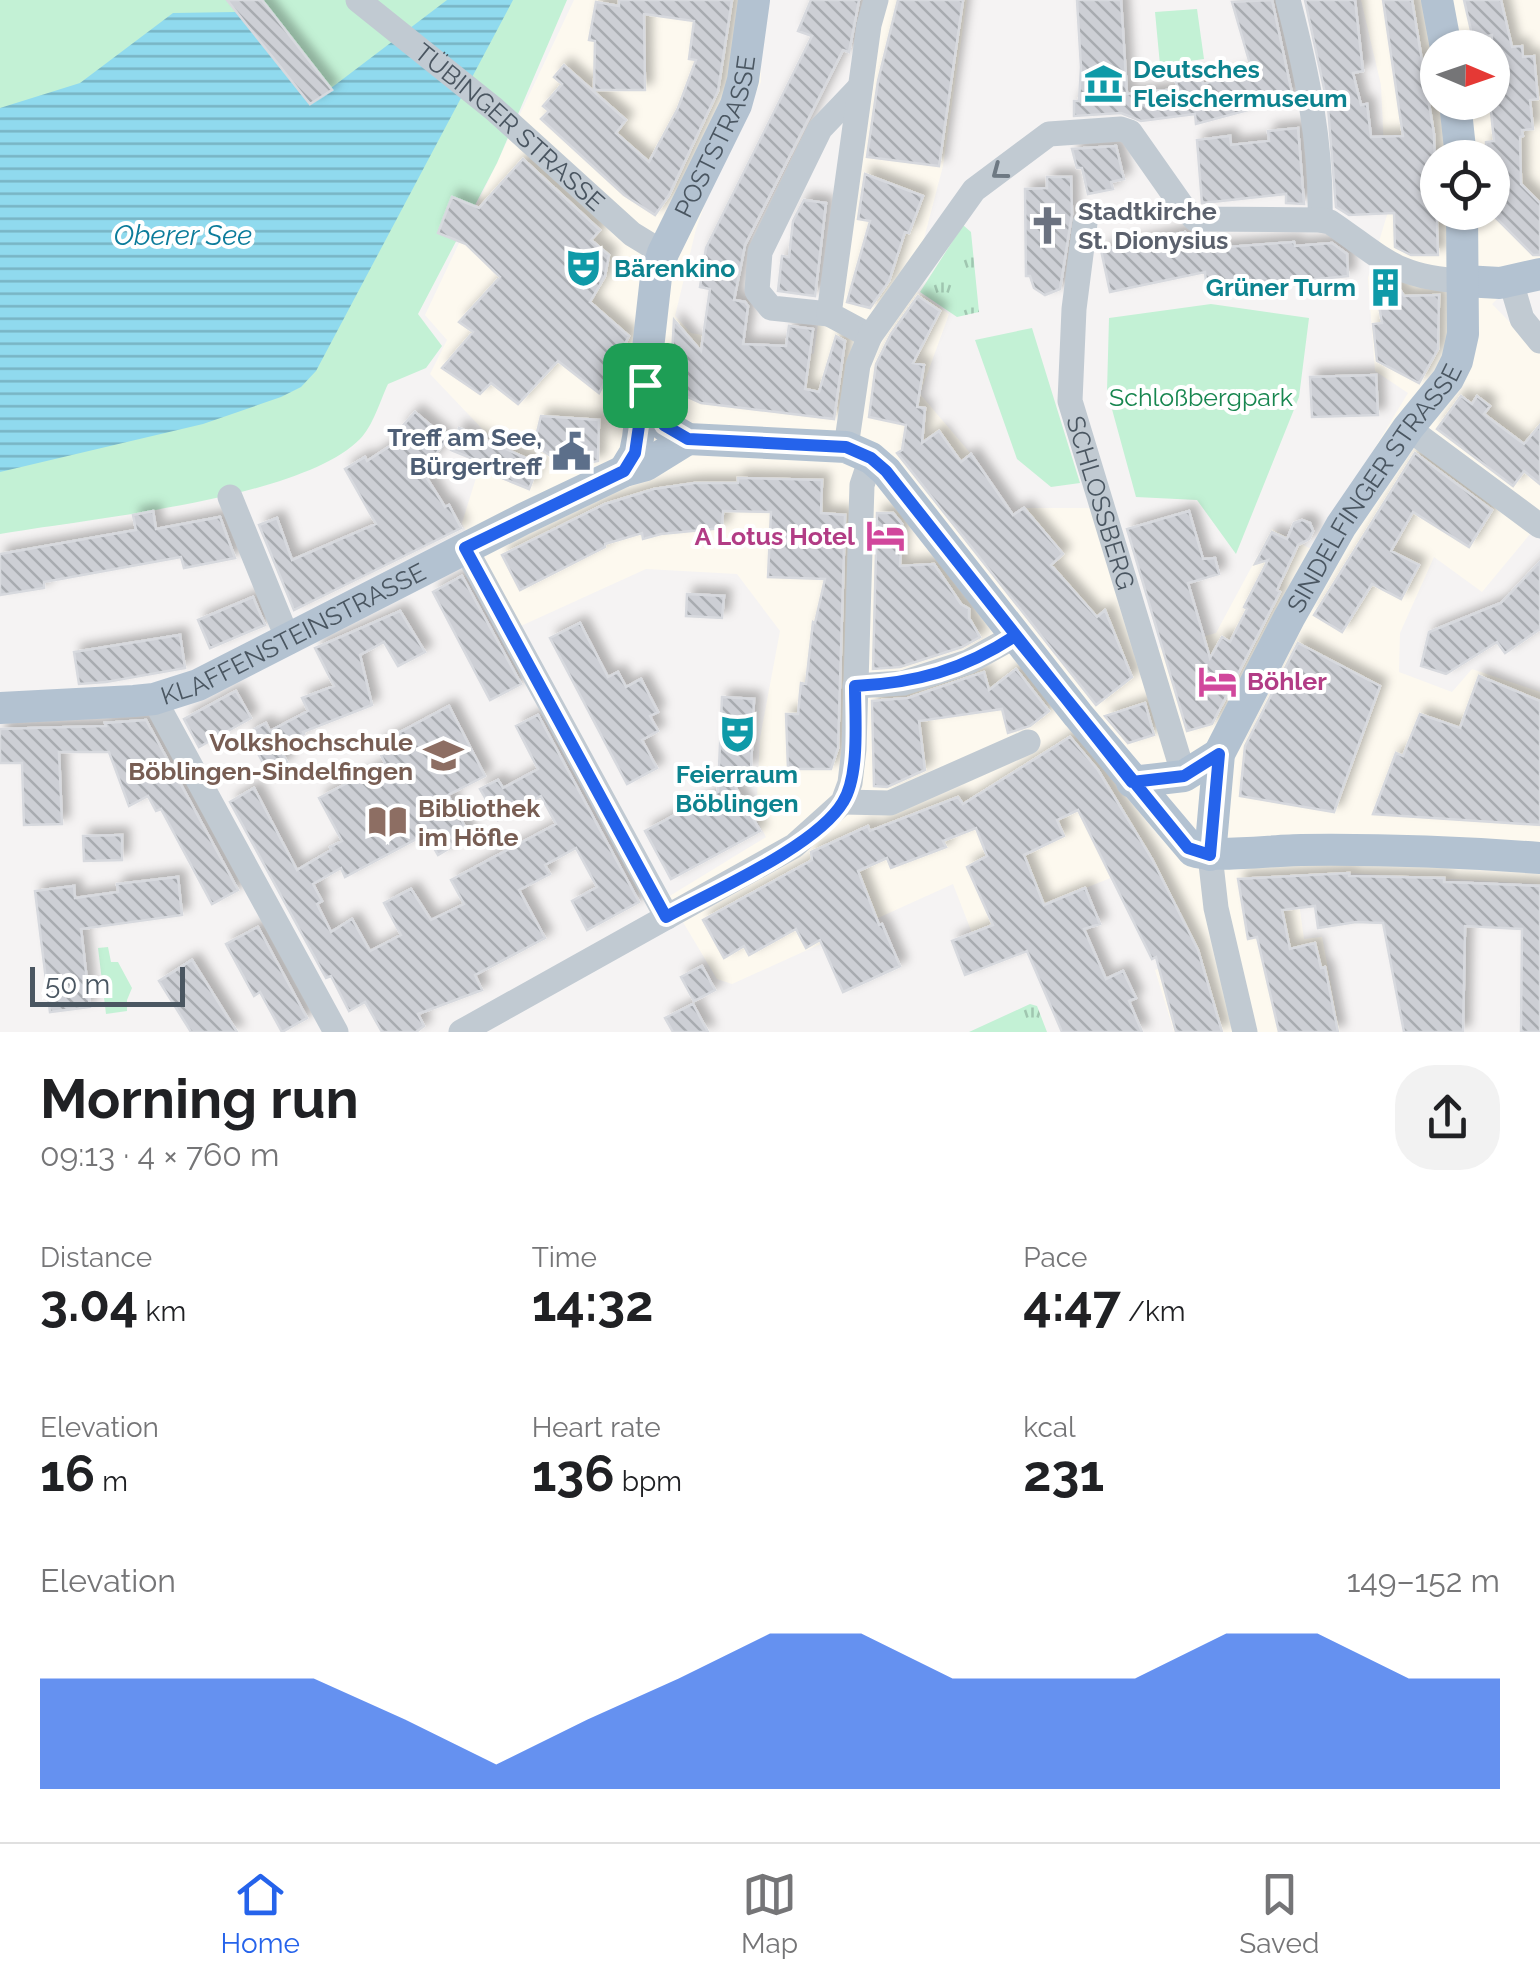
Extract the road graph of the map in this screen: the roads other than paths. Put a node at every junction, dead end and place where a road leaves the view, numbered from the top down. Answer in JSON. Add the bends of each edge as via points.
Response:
{"nodes":[{"id":1,"x":358,"y":0,"type":"edge"},
{"id":2,"x":754,"y":0,"type":"edge"},
{"id":3,"x":876,"y":0,"type":"edge"},
{"id":4,"x":1288,"y":0,"type":"edge"},
{"id":5,"x":1437,"y":0,"type":"edge"},
{"id":6,"x":1443,"y":30,"type":"edge"},
{"id":7,"x":860,"y":86,"type":"junction"},
{"id":8,"x":1320,"y":220,"type":"junction"},
{"id":9,"x":1084,"y":224,"type":"dead end"},
{"id":10,"x":1463,"y":230,"type":"edge"},
{"id":11,"x":664,"y":253,"type":"junction"},
{"id":12,"x":1525,"y":278,"type":"edge"},
{"id":13,"x":1464,"y":281,"type":"junction"},
{"id":14,"x":829,"y":314,"type":"junction"},
{"id":15,"x":870,"y":336,"type":"junction"},
{"id":16,"x":1540,"y":341,"type":"edge"},
{"id":17,"x":645,"y":385,"type":"junction"},
{"id":18,"x":1408,"y":428,"type":"junction"},
{"id":19,"x":688,"y":439,"type":"junction"},
{"id":20,"x":858,"y":453,"type":"junction"},
{"id":21,"x":624,"y":471,"type":"junction"},
{"id":22,"x":230,"y":496,"type":"dead end"},
{"id":23,"x":1540,"y":526,"type":"edge"},
{"id":24,"x":465,"y":548,"type":"junction"},
{"id":25,"x":1015,"y":636,"type":"junction"},
{"id":26,"x":289,"y":642,"type":"junction"},
{"id":27,"x":855,"y":686,"type":"junction"},
{"id":28,"x":154,"y":699,"type":"junction"},
{"id":29,"x":0,"y":708,"type":"edge"},
{"id":30,"x":1028,"y":742,"type":"dead end"},
{"id":31,"x":1219,"y":754,"type":"junction"},
{"id":32,"x":1184,"y":776,"type":"junction"},
{"id":33,"x":1132,"y":782,"type":"junction"},
{"id":34,"x":843,"y":802,"type":"junction"},
{"id":35,"x":1210,"y":855,"type":"junction"},
{"id":36,"x":1540,"y":858,"type":"edge"},
{"id":37,"x":666,"y":917,"type":"junction"},
{"id":38,"x":336,"y":1032,"type":"edge"},
{"id":39,"x":461,"y":1032,"type":"edge"},
{"id":40,"x":1245,"y":1032,"type":"edge"}],
"edges":[{"from":1,"to":11,"type":"street","name":"TÜBINGER STRASSE","via":[[632,234]]},
{"from":2,"to":11,"type":"main road","name":"POSTSTRASSE","via":[[736,105]]},
{"from":3,"to":7,"type":"street"},
{"from":4,"to":8,"type":"street","via":[[1312,107]]},
{"from":5,"to":6,"type":"main road"},
{"from":7,"to":14,"type":"street"},
{"from":7,"to":14,"type":"street","via":[[820,128],[760,252],[757,291],[771,308]]},
{"from":8,"to":13,"type":"street","via":[[1394,268]]},
{"from":8,"to":15,"type":"street","one_way":true,"via":[[1196,219],[1130,132],[1049,134],[974,190]]},
{"from":9,"to":32,"type":"street","name":"SCHLOSSBERG","via":[[1070,401]]},
{"from":10,"to":13,"type":"main road","name":"SINDELFINGER STRASSE"},
{"from":11,"to":17,"type":"main road","name":"POSTSTRASSE","via":[[650,313]]},
{"from":12,"to":13,"type":"main road"},
{"from":12,"to":16,"type":"street","via":[[1522,319]]},
{"from":13,"to":18,"type":"main road","name":"SINDELFINGER STRASSE","via":[[1457,361]]},
{"from":14,"to":15,"type":"street"},
{"from":15,"to":20,"type":"street","via":[[858,364]]},
{"from":17,"to":19,"type":"main road","via":[[664,425]]},
{"from":17,"to":21,"type":"main road","name":"POSTSTRASSE","via":[[635,453]]},
{"from":18,"to":23,"type":"street"},
{"from":18,"to":31,"type":"main road","name":"SINDELFINGER STRASSE","via":[[1341,526]]},
{"from":19,"to":20,"type":"main road"},
{"from":19,"to":21,"type":"main road"},
{"from":20,"to":25,"type":"main road","via":[[886,471]]},
{"from":20,"to":27,"type":"street"},
{"from":21,"to":24,"type":"main road","name":"KLAFFENSTEINSTRASSE"},
{"from":22,"to":26,"type":"street"},
{"from":24,"to":26,"type":"main road","name":"KLAFFENSTEINSTRASSE"},
{"from":24,"to":37,"type":"street"},
{"from":25,"to":27,"type":"street","via":[[968,662],[903,683]]},
{"from":25,"to":33,"type":"main road"},
{"from":26,"to":28,"type":"main road","name":"KLAFFENSTEINSTRASSE"},
{"from":27,"to":34,"type":"street","via":[[854,748]]},
{"from":28,"to":29,"type":"main road","name":"KLAFFENSTEINSTRASSE"},
{"from":28,"to":38,"type":"street"},
{"from":30,"to":34,"type":"street","via":[[890,804]]},
{"from":31,"to":32,"type":"main road"},
{"from":31,"to":35,"type":"main road"},
{"from":32,"to":33,"type":"main road"},
{"from":33,"to":35,"type":"main road","via":[[1188,848]]},
{"from":34,"to":37,"type":"street","via":[[794,846]]},
{"from":35,"to":36,"type":"main road","via":[[1421,849]]},
{"from":35,"to":40,"type":"street"},
{"from":37,"to":39,"type":"street"}]}
